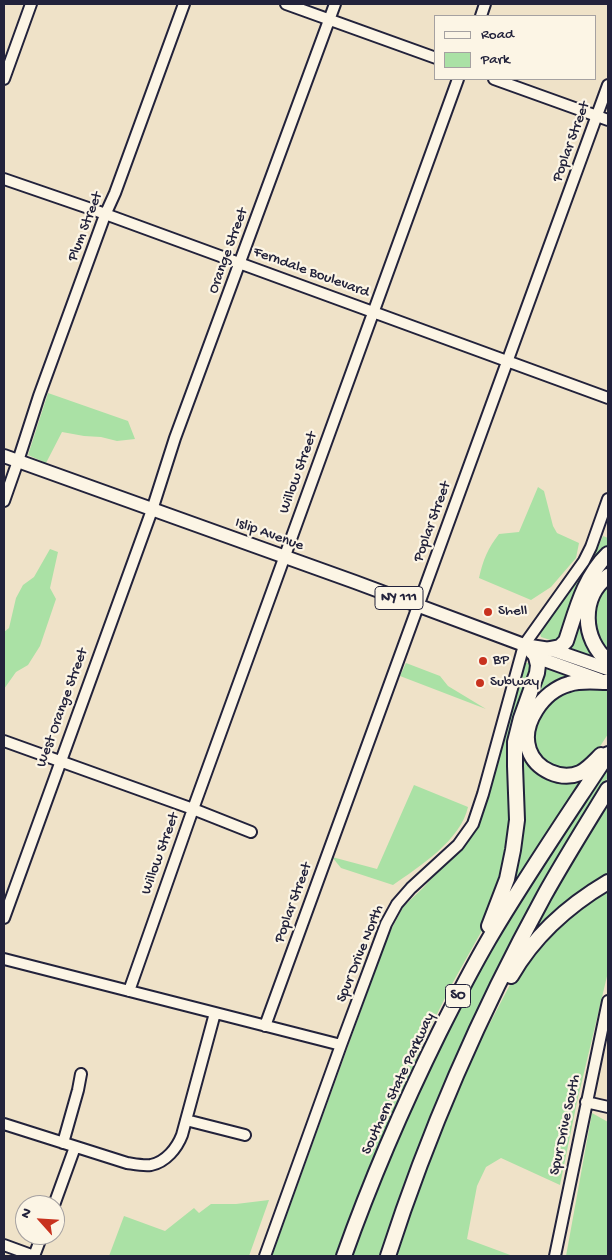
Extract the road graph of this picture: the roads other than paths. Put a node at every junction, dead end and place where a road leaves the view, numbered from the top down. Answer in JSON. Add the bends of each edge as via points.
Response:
{"nodes":[{"id":1,"x":31,"y":4,"type":"edge"},
{"id":2,"x":184,"y":4,"type":"edge"},
{"id":3,"x":286,"y":4,"type":"edge"},
{"id":4,"x":336,"y":4,"type":"edge"},
{"id":5,"x":329,"y":19,"type":"junction"},
{"id":6,"x":434,"y":57,"type":"edge"},
{"id":7,"x":4,"y":79,"type":"edge"},
{"id":8,"x":458,"y":80,"type":"edge"},
{"id":9,"x":497,"y":80,"type":"edge"},
{"id":10,"x":608,"y":85,"type":"edge"},
{"id":11,"x":598,"y":116,"type":"junction"},
{"id":12,"x":608,"y":120,"type":"edge"},
{"id":13,"x":4,"y":179,"type":"edge"},
{"id":14,"x":105,"y":214,"type":"junction"},
{"id":15,"x":240,"y":264,"type":"junction"},
{"id":16,"x":374,"y":312,"type":"junction"},
{"id":17,"x":508,"y":361,"type":"junction"},
{"id":18,"x":608,"y":398,"type":"edge"},
{"id":19,"x":4,"y":456,"type":"edge"},
{"id":20,"x":18,"y":461,"type":"junction"},
{"id":21,"x":608,"y":499,"type":"edge"},
{"id":22,"x":4,"y":501,"type":"edge"},
{"id":23,"x":152,"y":510,"type":"junction"},
{"id":24,"x":608,"y":554,"type":"edge"},
{"id":25,"x":284,"y":558,"type":"junction"},
{"id":26,"x":608,"y":576,"type":"edge"},
{"id":27,"x":418,"y":605,"type":"junction"},
{"id":28,"x":524,"y":645,"type":"junction"},
{"id":29,"x":550,"y":648,"type":"junction"},
{"id":30,"x":536,"y":657,"type":"junction"},
{"id":31,"x":608,"y":661,"type":"edge"},
{"id":32,"x":608,"y":678,"type":"edge"},
{"id":33,"x":4,"y":741,"type":"edge"},
{"id":34,"x":608,"y":748,"type":"edge"},
{"id":35,"x":608,"y":754,"type":"edge"},
{"id":36,"x":60,"y":762,"type":"junction"},
{"id":37,"x":608,"y":789,"type":"edge"},
{"id":38,"x":193,"y":809,"type":"junction"},
{"id":39,"x":251,"y":832,"type":"dead end"},
{"id":40,"x":608,"y":882,"type":"edge"},
{"id":41,"x":4,"y":918,"type":"edge"},
{"id":42,"x":4,"y":959,"type":"edge"},
{"id":43,"x":129,"y":991,"type":"junction"},
{"id":44,"x":460,"y":992,"type":"junction"},
{"id":45,"x":608,"y":1001,"type":"edge"},
{"id":46,"x":215,"y":1013,"type":"junction"},
{"id":47,"x":266,"y":1026,"type":"junction"},
{"id":48,"x":340,"y":1045,"type":"junction"},
{"id":49,"x":465,"y":1054,"type":"junction"},
{"id":50,"x":81,"y":1074,"type":"dead end"},
{"id":51,"x":586,"y":1102,"type":"junction"},
{"id":52,"x":608,"y":1107,"type":"edge"},
{"id":53,"x":186,"y":1120,"type":"junction"},
{"id":54,"x":4,"y":1124,"type":"edge"},
{"id":55,"x":245,"y":1135,"type":"dead end"},
{"id":56,"x":63,"y":1143,"type":"junction"},
{"id":57,"x":76,"y":1147,"type":"junction"},
{"id":58,"x":58,"y":1195,"type":"edge"},
{"id":59,"x":4,"y":1245,"type":"edge"},
{"id":60,"x":34,"y":1256,"type":"edge"},
{"id":61,"x":265,"y":1256,"type":"edge"},
{"id":62,"x":344,"y":1256,"type":"edge"},
{"id":63,"x":388,"y":1256,"type":"edge"},
{"id":64,"x":555,"y":1256,"type":"edge"}],
"edges":[{"from":1,"to":7,"type":"street"},
{"from":2,"to":14,"type":"street","name":"Plum Street"},
{"from":3,"to":5,"type":"street"},
{"from":4,"to":5,"type":"street","name":"Orange Street"},
{"from":5,"to":6,"type":"street"},
{"from":5,"to":15,"type":"street","name":"Orange Street"},
{"from":8,"to":16,"type":"street","name":"Willow Street"},
{"from":9,"to":11,"type":"street"},
{"from":10,"to":11,"type":"street","name":"Poplar Street"},
{"from":11,"to":12,"type":"street"},
{"from":11,"to":17,"type":"street","name":"Poplar Street"},
{"from":13,"to":14,"type":"street","name":"Ferndale Boulevard"},
{"from":14,"to":15,"type":"street","name":"Ferndale Boulevard"},
{"from":14,"to":20,"type":"street","name":"Plum Street"},
{"from":15,"to":16,"type":"street","name":"Ferndale Boulevard"},
{"from":15,"to":23,"type":"street","name":"Orange Street","via":[[175,438]]},
{"from":16,"to":17,"type":"street","name":"Ferndale Boulevard"},
{"from":16,"to":25,"type":"street","name":"Willow Street"},
{"from":17,"to":18,"type":"street","name":"Ferndale Boulevard"},
{"from":17,"to":27,"type":"street","name":"Poplar Street"},
{"from":19,"to":20,"type":"main road","name":"Islip Avenue","number":"NY 111"},
{"from":20,"to":22,"type":"street","name":"Plum Street"},
{"from":20,"to":23,"type":"main road","name":"Islip Avenue","number":"NY 111"},
{"from":21,"to":28,"type":"street","name":"Spur Drive North","via":[[584,561]]},
{"from":23,"to":25,"type":"main road","name":"Islip Avenue","number":"NY 111"},
{"from":23,"to":36,"type":"street","name":"West Orange Street"},
{"from":24,"to":29,"type":"highway","via":[[582,594],[566,641],[560,647]]},
{"from":25,"to":27,"type":"main road","name":"Islip Avenue","number":"NY 111"},
{"from":25,"to":38,"type":"street","name":"Willow Street"},
{"from":26,"to":31,"type":"highway","via":[[593,593],[588,606],[588,621],[589,634],[595,646]]},
{"from":27,"to":28,"type":"main road","name":"Islip Avenue","number":"NY 111"},
{"from":27,"to":47,"type":"street","name":"Poplar Street"},
{"from":28,"to":29,"type":"main road","name":"Islip Avenue","number":"NY 111"},
{"from":28,"to":30,"type":"main road","name":"Islip Avenue","number":"NY 111"},
{"from":28,"to":48,"type":"street","name":"Spur Drive North","via":[[476,816],[458,845],[410,888],[392,912]]},
{"from":29,"to":32,"type":"main road","name":"Islip Avenue","number":"NY 111"},
{"from":30,"to":32,"type":"main road","name":"Islip Avenue","number":"NY 111"},
{"from":30,"to":44,"type":"highway","via":[[537,673],[516,742],[516,820],[512,858],[495,911]]},
{"from":32,"to":34,"type":"highway","via":[[556,689],[535,711],[527,738],[529,751],[536,762],[557,775],[579,773]]},
{"from":33,"to":36,"type":"street"},
{"from":35,"to":44,"type":"highway","name":"Southern State Parkway","number":"SO","via":[[514,897]]},
{"from":36,"to":38,"type":"street"},
{"from":36,"to":41,"type":"street","name":"West Orange Street"},
{"from":37,"to":49,"type":"highway","number":"SO","via":[[544,895]]},
{"from":38,"to":39,"type":"street"},
{"from":38,"to":43,"type":"street","name":"Willow Street"},
{"from":40,"to":49,"type":"highway","via":[[548,926],[514,970]]},
{"from":42,"to":43,"type":"street"},
{"from":43,"to":46,"type":"street"},
{"from":44,"to":62,"type":"highway","name":"Southern State Parkway","number":"SO","via":[[400,1114]]},
{"from":45,"to":51,"type":"street","name":"Spur Drive South"},
{"from":46,"to":47,"type":"street"},
{"from":46,"to":53,"type":"street"},
{"from":47,"to":48,"type":"street"},
{"from":48,"to":61,"type":"street","name":"Spur Drive North"},
{"from":49,"to":63,"type":"highway","number":"SO"},
{"from":50,"to":56,"type":"street"},
{"from":51,"to":52,"type":"street"},
{"from":51,"to":64,"type":"street","name":"Spur Drive South"},
{"from":53,"to":55,"type":"street"},
{"from":53,"to":57,"type":"street","via":[[178,1145],[164,1159],[150,1165],[127,1163]]},
{"from":54,"to":56,"type":"street"},
{"from":56,"to":57,"type":"street"},
{"from":57,"to":58,"type":"street"},
{"from":59,"to":60,"type":"street"}]}
